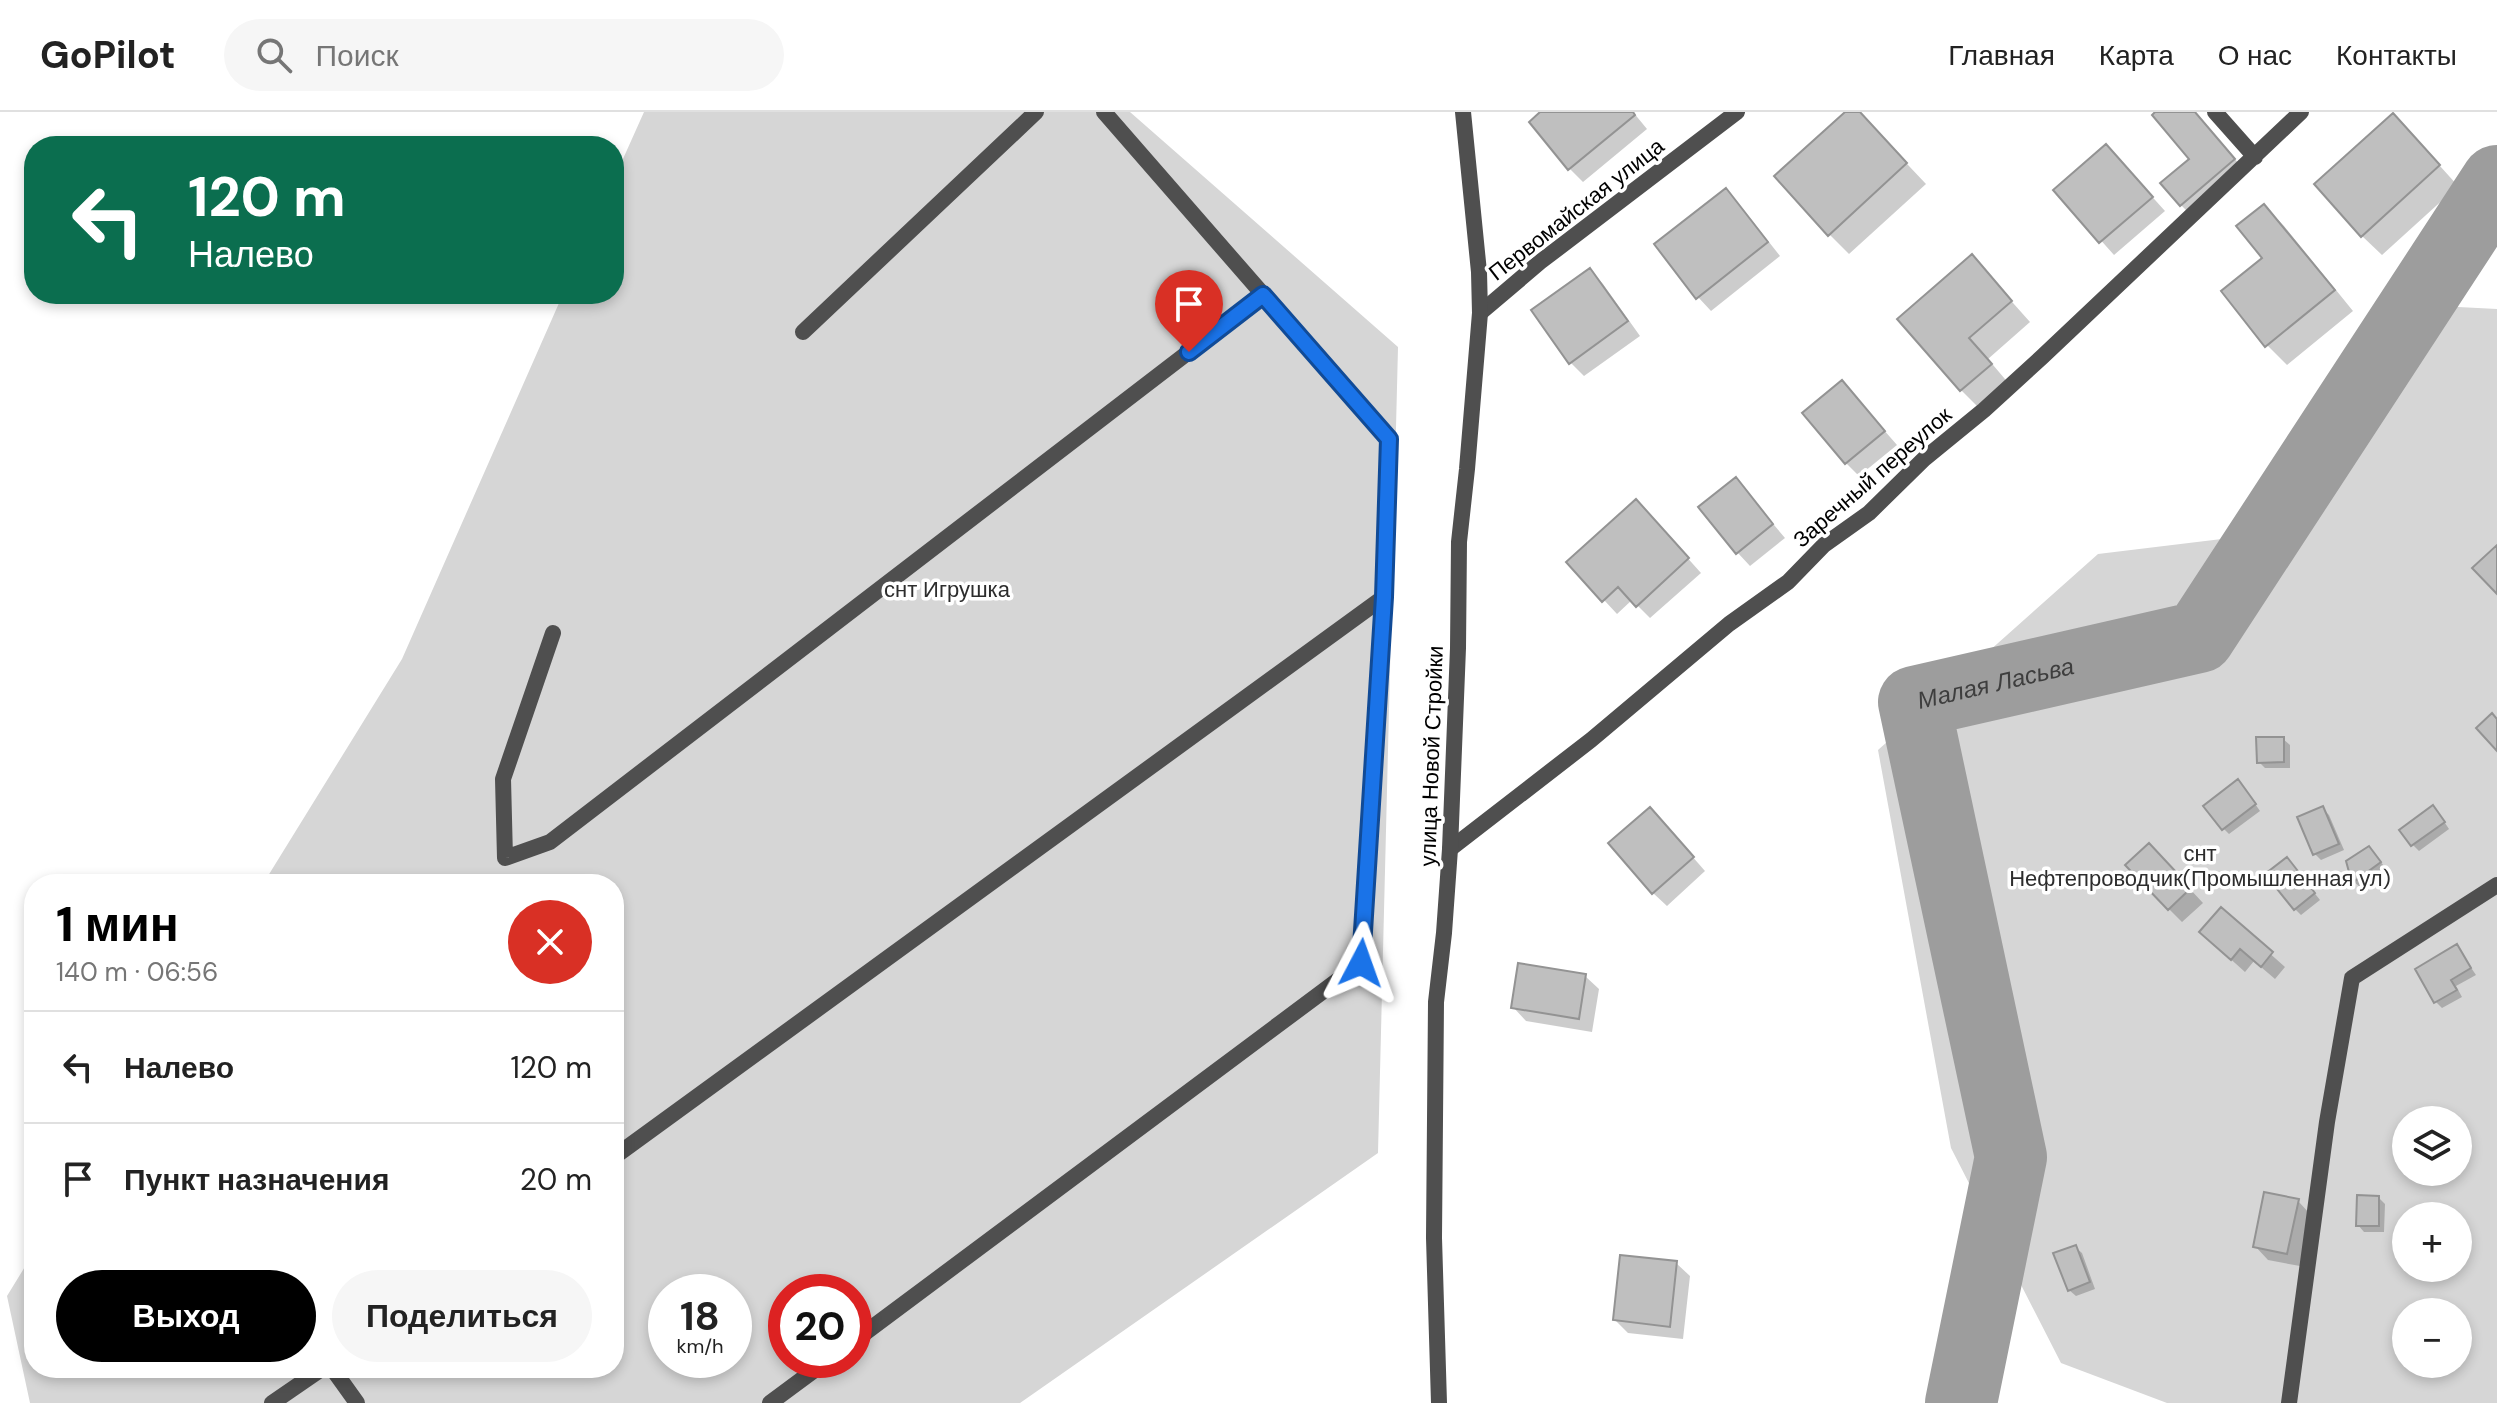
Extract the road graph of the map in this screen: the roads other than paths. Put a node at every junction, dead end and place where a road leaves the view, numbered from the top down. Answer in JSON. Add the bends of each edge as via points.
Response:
{"nodes":[{"id":1,"x":1036,"y":112,"type":"edge"},
{"id":2,"x":1104,"y":112,"type":"edge"},
{"id":3,"x":1451,"y":112,"type":"edge"},
{"id":4,"x":1737,"y":112,"type":"edge"},
{"id":5,"x":2215,"y":112,"type":"edge"},
{"id":6,"x":2301,"y":112,"type":"edge"},
{"id":7,"x":1463,"y":120,"type":"edge"},
{"id":8,"x":2255,"y":157,"type":"junction"},
{"id":9,"x":1263,"y":295,"type":"junction"},
{"id":10,"x":1480,"y":313,"type":"junction"},
{"id":11,"x":803,"y":332,"type":"dead end"},
{"id":12,"x":1384,"y":597,"type":"junction"},
{"id":13,"x":553,"y":633,"type":"dead end"},
{"id":14,"x":1450,"y":849,"type":"junction"},
{"id":15,"x":2497,"y":885,"type":"edge"},
{"id":16,"x":624,"y":1150,"type":"edge"},
{"id":17,"x":872,"y":1328,"type":"edge"},
{"id":18,"x":308,"y":1378,"type":"edge"},
{"id":19,"x":339,"y":1378,"type":"edge"},
{"id":20,"x":804,"y":1378,"type":"edge"},
{"id":21,"x":272,"y":1403,"type":"edge"},
{"id":22,"x":357,"y":1403,"type":"edge"},
{"id":23,"x":770,"y":1403,"type":"edge"},
{"id":24,"x":1439,"y":1403,"type":"edge"},
{"id":25,"x":2289,"y":1403,"type":"edge"}],
"edges":[{"from":1,"to":11,"type":"street"},
{"from":2,"to":9,"type":"street"},
{"from":3,"to":7,"type":"street"},
{"from":4,"to":10,"type":"street","name":"Первомайская улица"},
{"from":5,"to":8,"type":"street"},
{"from":6,"to":8,"type":"street","name":"Заречный переулок"},
{"from":7,"to":10,"type":"street","name":"улица Новой Стройки"},
{"from":8,"to":14,"type":"street","name":"Заречный переулок","via":[[1869,513]]},
{"from":9,"to":12,"type":"street","via":[[1389,439]]},
{"from":9,"to":13,"type":"street","via":[[550,842],[505,858],[503,779]]},
{"from":10,"to":14,"type":"street","name":"улица Новой Стройки","via":[[1459,542]]},
{"from":12,"to":16,"type":"street"},
{"from":12,"to":17,"type":"street","via":[[1361,963]]},
{"from":14,"to":24,"type":"street","name":"улица Новой Стройки","via":[[1436,1017]]},
{"from":15,"to":25,"type":"street","via":[[2352,978]]},
{"from":18,"to":21,"type":"street"},
{"from":19,"to":22,"type":"street"},
{"from":20,"to":23,"type":"street"}]}
